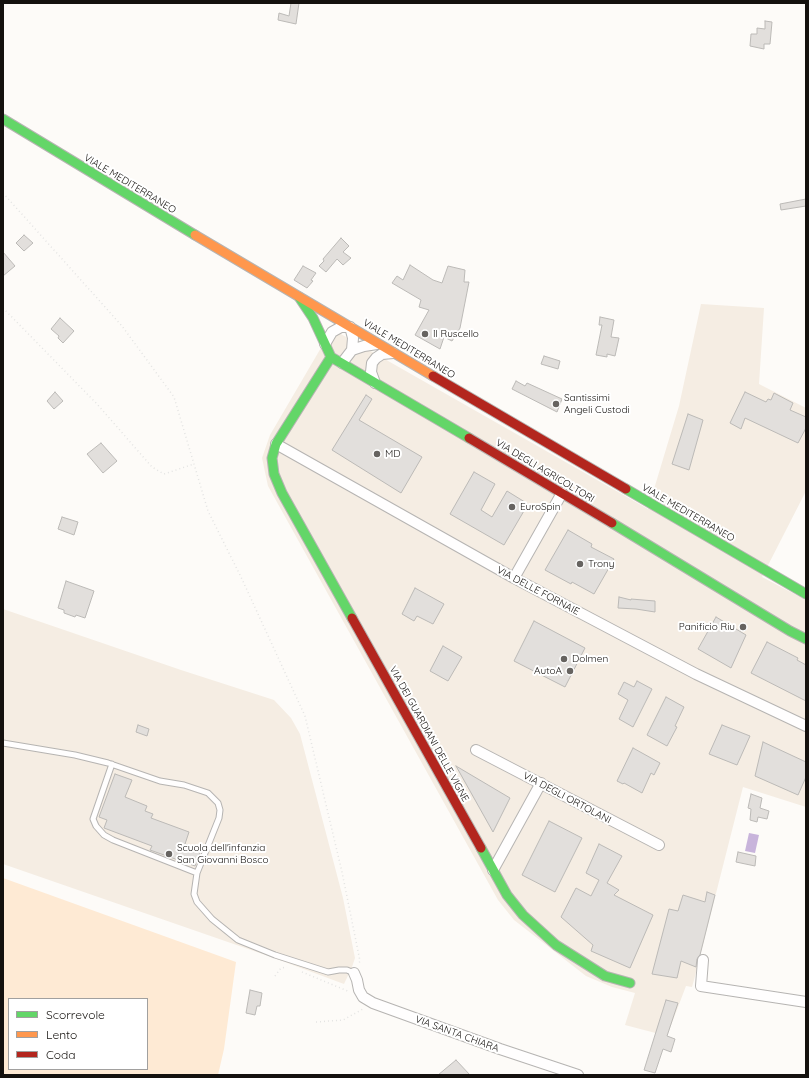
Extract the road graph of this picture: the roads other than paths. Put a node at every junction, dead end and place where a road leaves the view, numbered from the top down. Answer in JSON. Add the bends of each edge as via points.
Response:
{"nodes":[{"id":1,"x":3,"y":119,"type":"edge"},
{"id":2,"x":298,"y":296,"type":"junction"},
{"id":3,"x":350,"y":327,"type":"junction"},
{"id":4,"x":325,"y":344,"type":"junction"},
{"id":5,"x":378,"y":344,"type":"junction"},
{"id":6,"x":352,"y":350,"type":"junction"},
{"id":7,"x":393,"y":353,"type":"junction"},
{"id":8,"x":331,"y":357,"type":"junction"},
{"id":9,"x":342,"y":363,"type":"junction"},
{"id":10,"x":375,"y":384,"type":"junction"},
{"id":11,"x":276,"y":444,"type":"junction"},
{"id":12,"x":562,"y":493,"type":"junction"},
{"id":13,"x":514,"y":578,"type":"junction"},
{"id":14,"x":806,"y":594,"type":"edge"},
{"id":15,"x":806,"y":640,"type":"edge"},
{"id":16,"x":806,"y":726,"type":"edge"},
{"id":17,"x":3,"y":743,"type":"edge"},
{"id":18,"x":476,"y":750,"type":"dead end"},
{"id":19,"x":112,"y":764,"type":"junction"},
{"id":20,"x":541,"y":784,"type":"junction"},
{"id":21,"x":658,"y":845,"type":"dead end"},
{"id":22,"x":492,"y":870,"type":"junction"},
{"id":23,"x":197,"y":873,"type":"junction"},
{"id":24,"x":703,"y":960,"type":"dead end"},
{"id":25,"x":354,"y":973,"type":"joint"},
{"id":26,"x":630,"y":983,"type":"dead end"},
{"id":27,"x":806,"y":1002,"type":"edge"},
{"id":28,"x":578,"y":1075,"type":"edge"}],
"edges":[{"from":1,"to":2,"type":"street","name":"VIALE MEDITERRANEO"},
{"from":2,"to":3,"type":"street","name":"VIALE MEDITERRANEO"},
{"from":2,"to":4,"type":"street","via":[[313,318]]},
{"from":3,"to":4,"type":"street","via":[[341,327],[332,332]]},
{"from":3,"to":5,"type":"street","name":"VIALE MEDITERRANEO"},
{"from":3,"to":6,"type":"street","via":[[353,338]]},
{"from":4,"to":8,"type":"street"},
{"from":5,"to":6,"type":"street"},
{"from":5,"to":7,"type":"street","name":"VIALE MEDITERRANEO"},
{"from":6,"to":9,"type":"street"},
{"from":7,"to":10,"type":"street","via":[[382,354],[372,363],[371,372]]},
{"from":7,"to":14,"type":"street","name":"VIALE MEDITERRANEO"},
{"from":8,"to":9,"type":"street","name":"VIA DEGLI AGRICOLTORI"},
{"from":8,"to":11,"type":"street"},
{"from":9,"to":10,"type":"street","name":"VIA DEGLI AGRICOLTORI"},
{"from":10,"to":12,"type":"street","name":"VIA DEGLI AGRICOLTORI"},
{"from":11,"to":13,"type":"street","name":"VIA DELLE FORNAIE"},
{"from":11,"to":22,"type":"street","name":"VIA DEI GUARDIANI DELLE VIGNE","via":[[272,458],[274,474],[282,493]]},
{"from":12,"to":13,"type":"street"},
{"from":12,"to":15,"type":"street","name":"VIA DEGLI AGRICOLTORI"},
{"from":13,"to":16,"type":"street","name":"VIA DELLE FORNAIE","via":[[696,674]]},
{"from":17,"to":19,"type":"lane"},
{"from":18,"to":20,"type":"street","name":"VIA DEGLI ORTOLANI"},
{"from":19,"to":23,"type":"lane","via":[[93,819],[96,826],[113,840]]},
{"from":19,"to":23,"type":"lane","via":[[160,781],[201,790],[213,797],[220,810],[219,818]]},
{"from":20,"to":21,"type":"street","name":"VIA DEGLI ORTOLANI"},
{"from":20,"to":22,"type":"street"},
{"from":22,"to":26,"type":"street","name":"VIA DEI GUARDIANI DELLE VIGNE","via":[[523,915],[556,945],[605,976]]},
{"from":23,"to":25,"type":"lane","via":[[194,894],[197,902],[212,919],[238,940],[328,972],[347,970]]},
{"from":24,"to":27,"type":"street","via":[[702,986]]},
{"from":25,"to":28,"type":"street","name":"VIA SANTA CHIARA","via":[[363,997],[373,1002]]}]}
